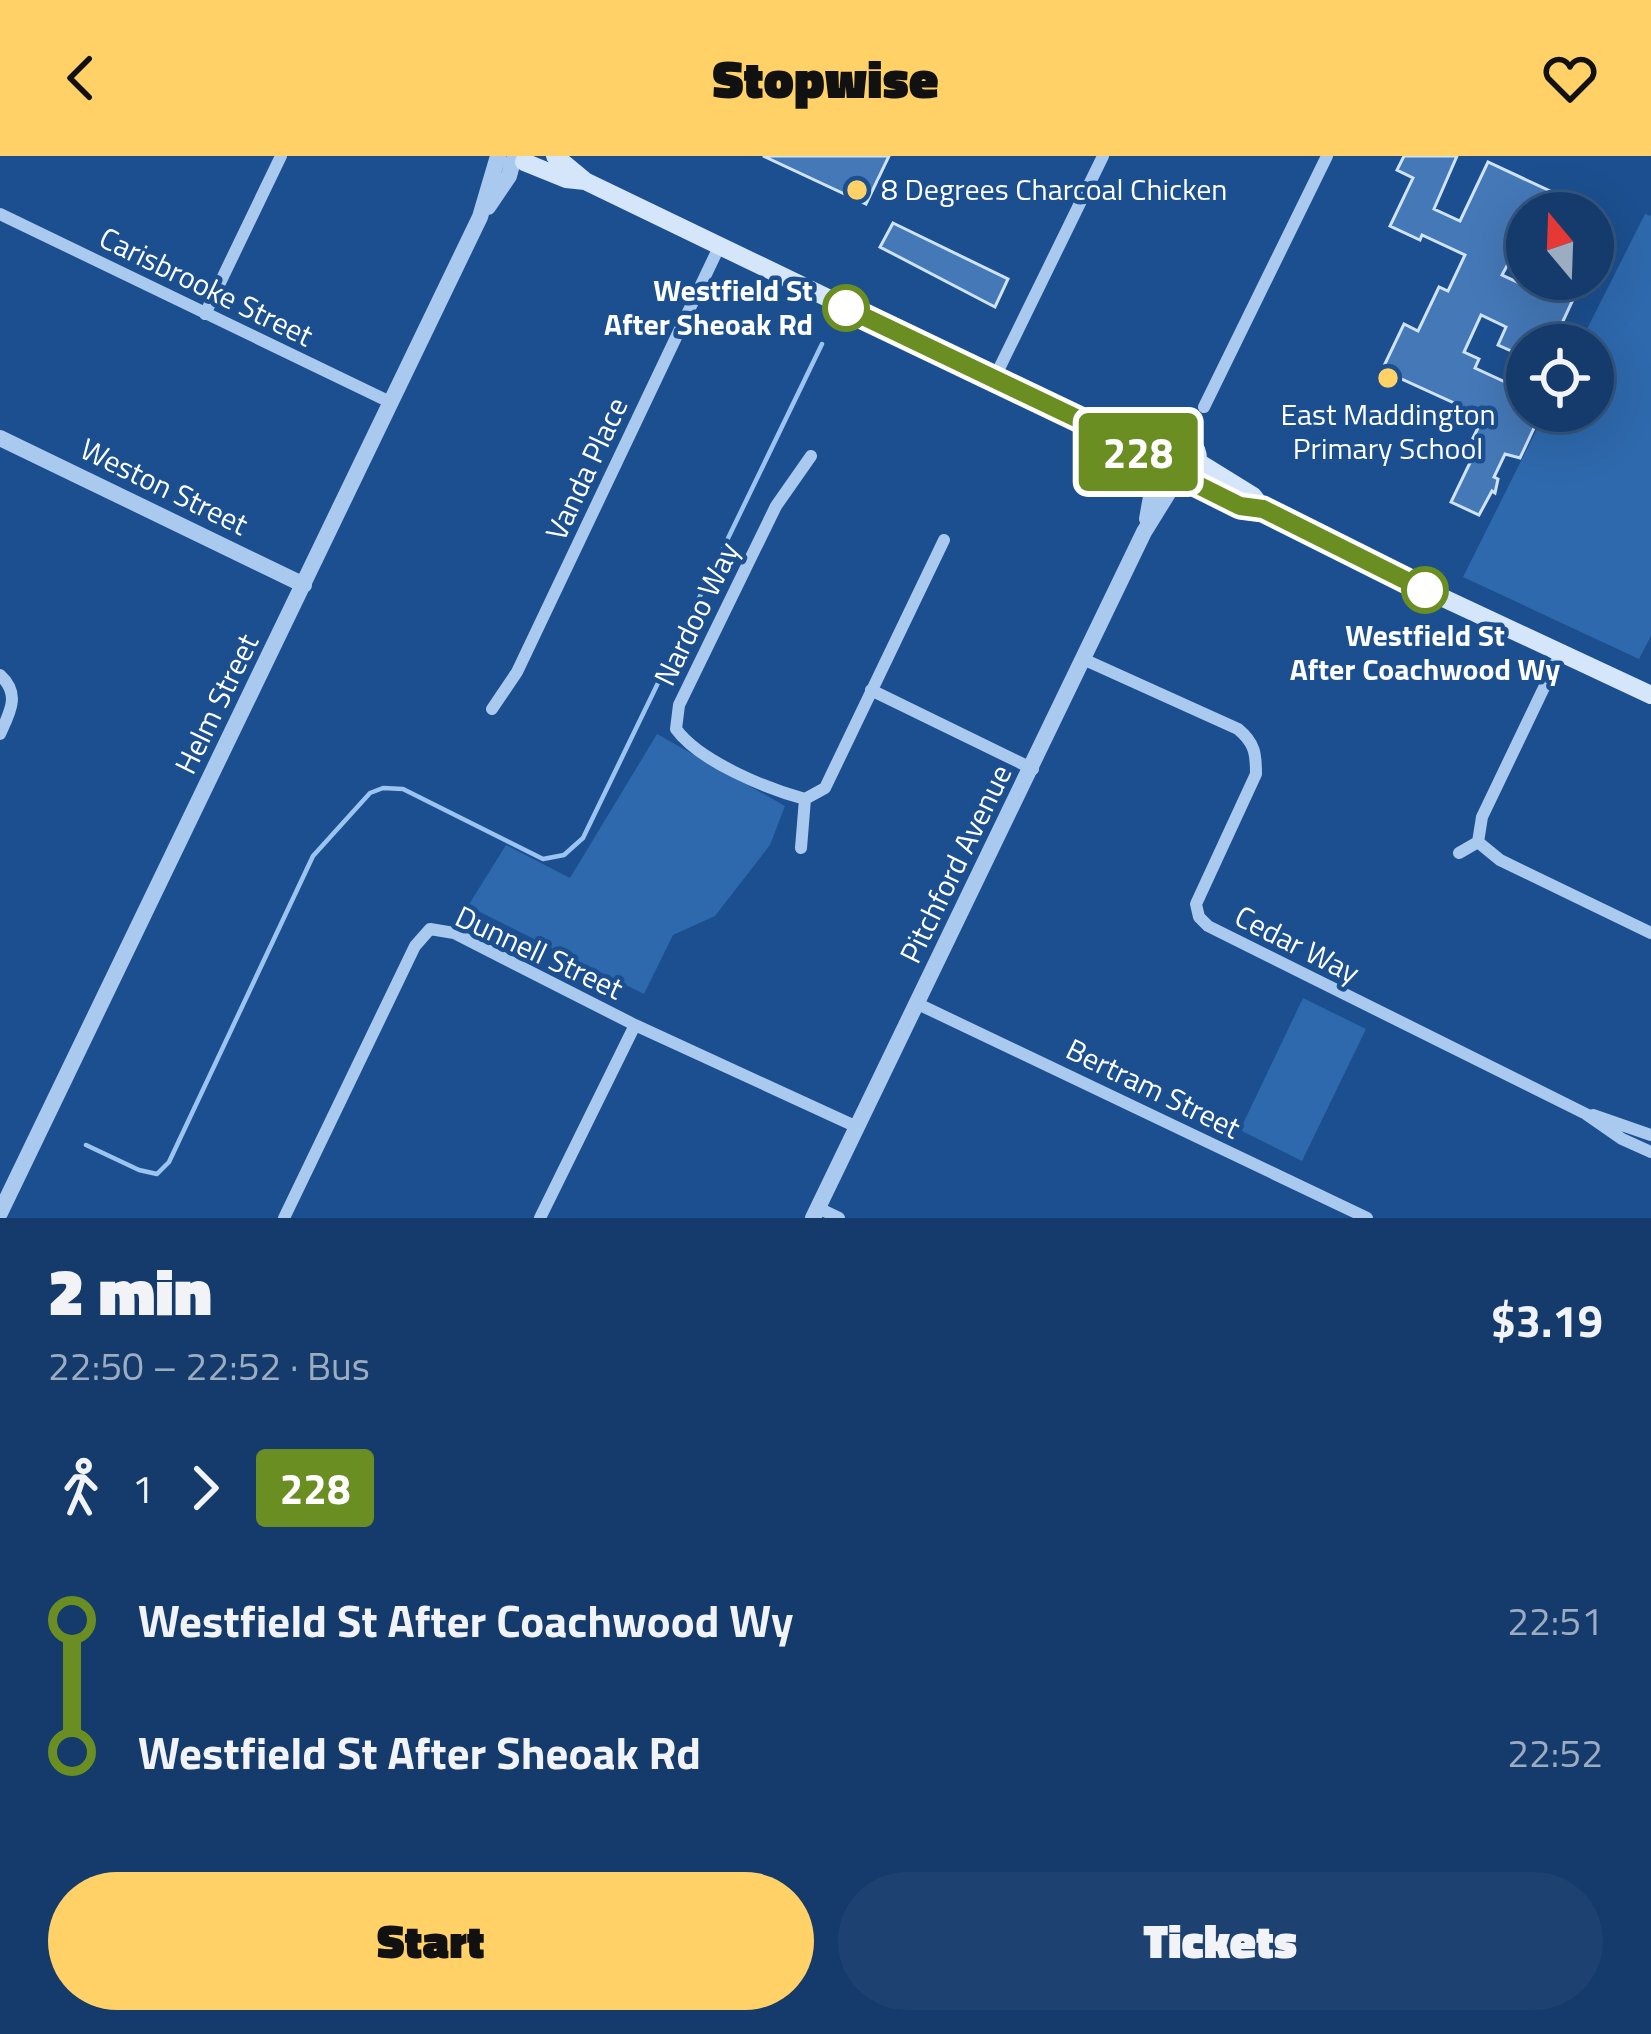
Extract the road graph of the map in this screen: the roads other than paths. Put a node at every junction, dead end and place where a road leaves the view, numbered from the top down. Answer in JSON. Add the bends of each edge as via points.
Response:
{"nodes":[{"id":1,"x":281,"y":156,"type":"edge"},
{"id":2,"x":555,"y":156,"type":"edge"},
{"id":3,"x":1103,"y":156,"type":"edge"},
{"id":4,"x":1327,"y":156,"type":"edge"},
{"id":5,"x":515,"y":158,"type":"edge"},
{"id":6,"x":585,"y":181,"type":"junction"},
{"id":7,"x":0,"y":214,"type":"edge"},
{"id":8,"x":719,"y":247,"type":"junction"},
{"id":9,"x":205,"y":314,"type":"junction"},
{"id":10,"x":994,"y":380,"type":"junction"},
{"id":11,"x":392,"y":403,"type":"junction"},
{"id":12,"x":1204,"y":406,"type":"dead end"},
{"id":13,"x":0,"y":438,"type":"edge"},
{"id":14,"x":1118,"y":438,"type":"junction"},
{"id":15,"x":1164,"y":441,"type":"junction"},
{"id":16,"x":811,"y":456,"type":"dead end"},
{"id":17,"x":1198,"y":462,"type":"junction"},
{"id":18,"x":1155,"y":466,"type":"junction"},
{"id":19,"x":1180,"y":480,"type":"junction"},
{"id":20,"x":1263,"y":509,"type":"junction"},
{"id":21,"x":1144,"y":532,"type":"junction"},
{"id":22,"x":944,"y":539,"type":"dead end"},
{"id":23,"x":304,"y":584,"type":"junction"},
{"id":24,"x":1561,"y":652,"type":"junction"},
{"id":25,"x":1083,"y":659,"type":"junction"},
{"id":26,"x":0,"y":675,"type":"edge"},
{"id":27,"x":1649,"y":689,"type":"edge"},
{"id":28,"x":871,"y":690,"type":"junction"},
{"id":29,"x":492,"y":709,"type":"dead end"},
{"id":30,"x":0,"y":734,"type":"edge"},
{"id":31,"x":1033,"y":769,"type":"junction"},
{"id":32,"x":805,"y":800,"type":"junction"},
{"id":33,"x":1478,"y":842,"type":"junction"},
{"id":34,"x":801,"y":848,"type":"dead end"},
{"id":35,"x":1459,"y":853,"type":"dead end"},
{"id":36,"x":1651,"y":933,"type":"edge"},
{"id":37,"x":918,"y":1004,"type":"junction"},
{"id":38,"x":635,"y":1025,"type":"junction"},
{"id":39,"x":1586,"y":1114,"type":"junction"},
{"id":40,"x":857,"y":1127,"type":"junction"},
{"id":41,"x":1648,"y":1134,"type":"edge"},
{"id":42,"x":1644,"y":1150,"type":"edge"},
{"id":43,"x":0,"y":1213,"type":"edge"},
{"id":44,"x":815,"y":1213,"type":"edge"},
{"id":45,"x":284,"y":1218,"type":"edge"},
{"id":46,"x":540,"y":1218,"type":"edge"},
{"id":47,"x":839,"y":1218,"type":"edge"},
{"id":48,"x":1367,"y":1218,"type":"edge"}],
"edges":[{"from":1,"to":9,"type":"street"},
{"from":2,"to":6,"type":"main road"},
{"from":3,"to":10,"type":"street"},
{"from":4,"to":12,"type":"street"},
{"from":5,"to":6,"type":"main road"},
{"from":5,"to":11,"type":"street","name":"Helm Street"},
{"from":6,"to":8,"type":"main road"},
{"from":7,"to":9,"type":"street","name":"Carisbrooke Street"},
{"from":8,"to":10,"type":"main road"},
{"from":8,"to":29,"type":"street","name":"Vanda Place","via":[[517,672]]},
{"from":9,"to":11,"type":"street","name":"Carisbrooke Street"},
{"from":10,"to":14,"type":"main road"},
{"from":11,"to":23,"type":"street","name":"Helm Street"},
{"from":13,"to":23,"type":"street","name":"Weston Street"},
{"from":14,"to":15,"type":"main road"},
{"from":14,"to":18,"type":"main road"},
{"from":15,"to":17,"type":"main road","via":[[1190,443]]},
{"from":15,"to":18,"type":"main road"},
{"from":16,"to":32,"type":"street","name":"Nardoo Way","via":[[776,506],[679,705],[676,729],[690,748]]},
{"from":17,"to":19,"type":"main road"},
{"from":17,"to":20,"type":"main road"},
{"from":18,"to":19,"type":"main road","via":[[1163,478]]},
{"from":18,"to":21,"type":"street","name":"Pitchford Avenue"},
{"from":19,"to":20,"type":"main road"},
{"from":19,"to":21,"type":"street","name":"Pitchford Avenue"},
{"from":20,"to":24,"type":"main road"},
{"from":21,"to":25,"type":"street","name":"Pitchford Avenue"},
{"from":22,"to":28,"type":"street"},
{"from":23,"to":43,"type":"street","name":"Helm Street"},
{"from":24,"to":27,"type":"main road"},
{"from":24,"to":33,"type":"street","via":[[1482,817]]},
{"from":25,"to":31,"type":"street","name":"Pitchford Avenue"},
{"from":25,"to":39,"type":"street","name":"Cedar Way","via":[[1250,739],[1256,775],[1196,904],[1208,926]]},
{"from":26,"to":30,"type":"street","via":[[14,699]]},
{"from":28,"to":31,"type":"street"},
{"from":28,"to":32,"type":"street","via":[[825,788]]},
{"from":31,"to":37,"type":"street","name":"Pitchford Avenue"},
{"from":32,"to":34,"type":"street"},
{"from":33,"to":35,"type":"street"},
{"from":33,"to":36,"type":"street"},
{"from":37,"to":40,"type":"street","name":"Pitchford Avenue"},
{"from":37,"to":48,"type":"street","name":"Bertram Street"},
{"from":38,"to":40,"type":"street","name":"Dunnell Street"},
{"from":38,"to":45,"type":"street","name":"Dunnell Street","via":[[454,933],[430,929]]},
{"from":38,"to":46,"type":"street"},
{"from":39,"to":41,"type":"street","name":"Cedar Way"},
{"from":39,"to":42,"type":"street","name":"Cedar Way"},
{"from":40,"to":44,"type":"street","name":"Pitchford Avenue"},
{"from":44,"to":47,"type":"street"}]}
